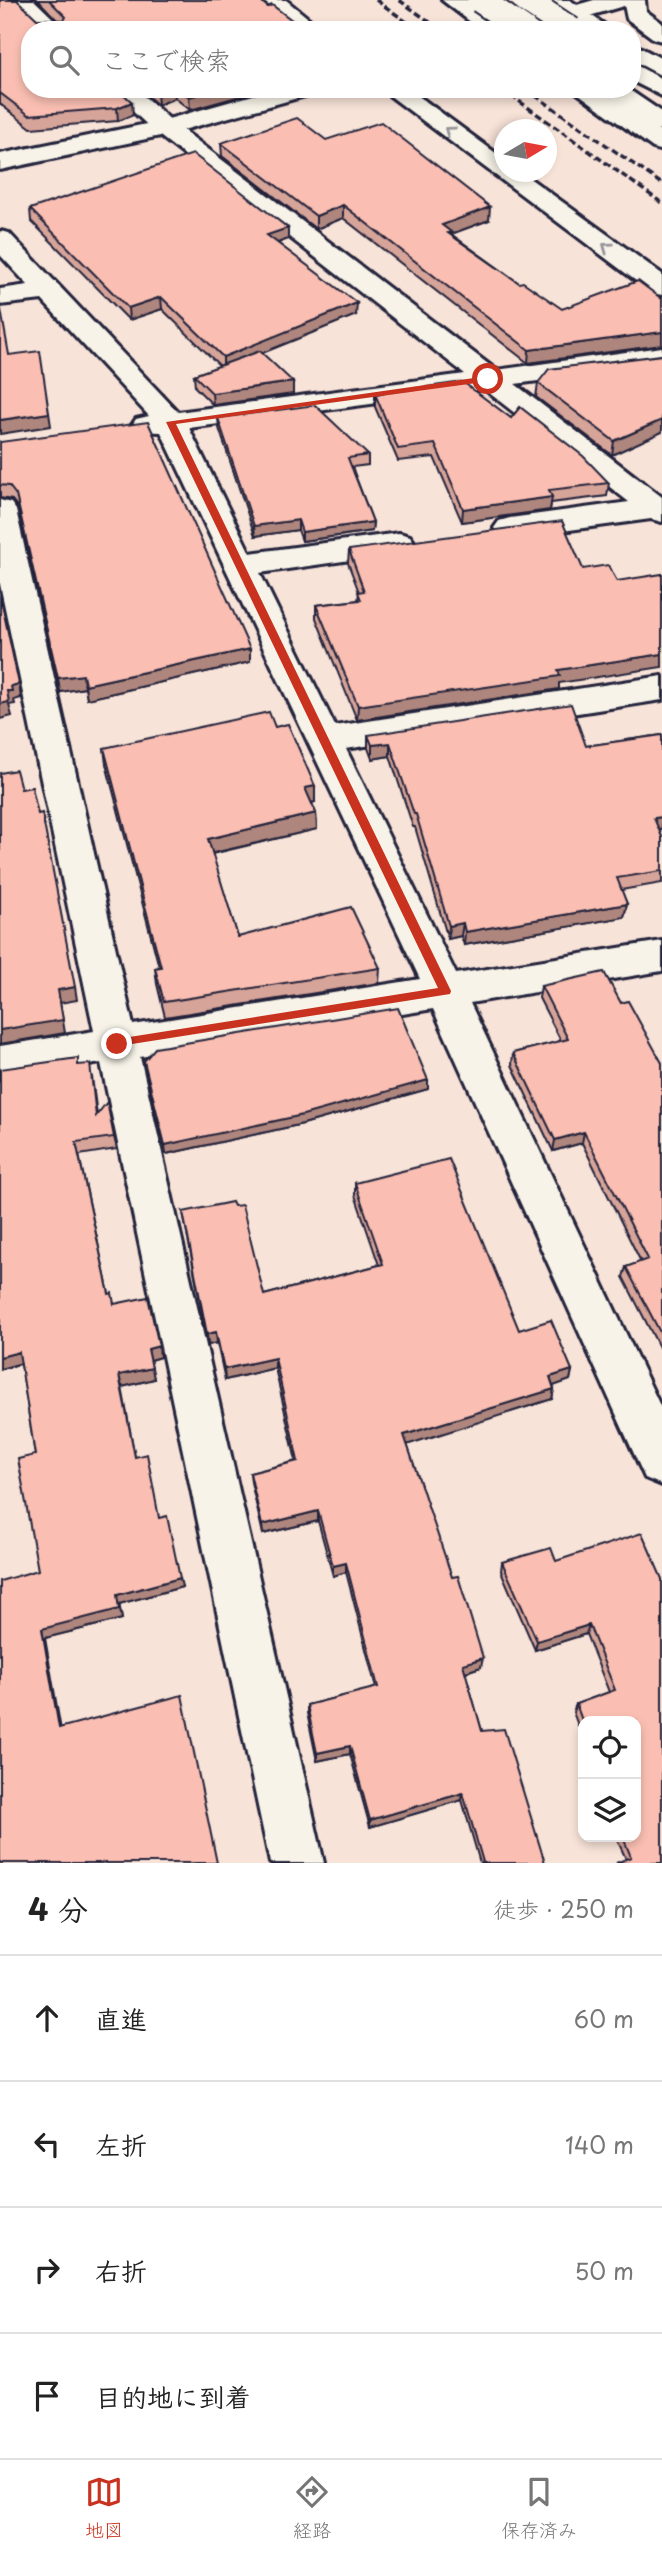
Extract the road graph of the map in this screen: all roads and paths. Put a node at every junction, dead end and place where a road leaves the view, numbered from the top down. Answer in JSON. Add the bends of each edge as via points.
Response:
{"nodes":[{"id":1,"x":20,"y":0,"type":"edge"},
{"id":2,"x":272,"y":0,"type":"edge"},
{"id":3,"x":453,"y":0,"type":"edge"},
{"id":4,"x":480,"y":0,"type":"edge"},
{"id":5,"x":526,"y":0,"type":"edge"},
{"id":6,"x":618,"y":0,"type":"edge"},
{"id":7,"x":634,"y":0,"type":"edge"},
{"id":8,"x":567,"y":14,"type":"edge"},
{"id":9,"x":44,"y":21,"type":"edge"},
{"id":10,"x":300,"y":21,"type":"edge"},
{"id":11,"x":484,"y":21,"type":"edge"},
{"id":12,"x":511,"y":21,"type":"edge"},
{"id":13,"x":544,"y":21,"type":"edge"},
{"id":14,"x":662,"y":34,"type":"edge"},
{"id":15,"x":641,"y":56,"type":"edge"},
{"id":16,"x":662,"y":69,"type":"edge"},
{"id":17,"x":641,"y":76,"type":"edge"},
{"id":18,"x":662,"y":89,"type":"edge"},
{"id":19,"x":131,"y":98,"type":"edge"},
{"id":20,"x":271,"y":98,"type":"edge"},
{"id":21,"x":405,"y":98,"type":"edge"},
{"id":22,"x":597,"y":98,"type":"edge"},
{"id":23,"x":625,"y":98,"type":"edge"},
{"id":24,"x":662,"y":123,"type":"edge"},
{"id":25,"x":165,"y":128,"type":"junction"},
{"id":26,"x":662,"y":142,"type":"edge"},
{"id":27,"x":0,"y":162,"type":"edge"},
{"id":28,"x":494,"y":163,"type":"edge"},
{"id":29,"x":520,"y":182,"type":"edge"},
{"id":30,"x":0,"y":239,"type":"edge"},
{"id":31,"x":662,"y":287,"type":"edge"},
{"id":32,"x":49,"y":291,"type":"junction"},
{"id":33,"x":0,"y":297,"type":"edge"},
{"id":34,"x":662,"y":356,"type":"edge"},
{"id":35,"x":488,"y":379,"type":"junction"},
{"id":36,"x":171,"y":422,"type":"junction"},
{"id":37,"x":118,"y":429,"type":"edge"},
{"id":38,"x":0,"y":510,"type":"edge"},
{"id":39,"x":660,"y":510,"type":"edge"},
{"id":40,"x":482,"y":532,"type":"edge"},
{"id":41,"x":429,"y":539,"type":"edge"},
{"id":42,"x":240,"y":565,"type":"junction"},
{"id":43,"x":662,"y":688,"type":"edge"},
{"id":44,"x":325,"y":740,"type":"junction"},
{"id":45,"x":662,"y":956,"type":"edge"},
{"id":46,"x":445,"y":991,"type":"junction"},
{"id":47,"x":117,"y":1044,"type":"junction"},
{"id":48,"x":0,"y":1063,"type":"edge"},
{"id":49,"x":662,"y":1462,"type":"edge"},
{"id":50,"x":297,"y":1863,"type":"edge"}],
"edges":[{"from":1,"to":9,"type":"main road"},
{"from":2,"to":10,"type":"main road"},
{"from":3,"to":11,"type":"main road"},
{"from":4,"to":12,"type":"main road","bridge":true},
{"from":5,"to":8,"type":"main road","bridge":true},
{"from":6,"to":8,"type":"main road"},
{"from":7,"to":14,"type":"main road","via":[[635,14]]},
{"from":8,"to":13,"type":"main road"},
{"from":15,"to":16,"type":"main road"},
{"from":17,"to":18,"type":"main road"},
{"from":19,"to":25,"type":"main road"},
{"from":20,"to":25,"type":"main road"},
{"from":28,"to":21,"type":"main road","one_way":true},
{"from":22,"to":26,"type":"main road"},
{"from":23,"to":24,"type":"main road"},
{"from":25,"to":27,"type":"main road"},
{"from":25,"to":35,"type":"main road"},
{"from":31,"to":29,"type":"main road","one_way":true},
{"from":30,"to":32,"type":"main road"},
{"from":32,"to":33,"type":"main road"},
{"from":32,"to":36,"type":"main road"},
{"from":34,"to":35,"type":"main road"},
{"from":35,"to":36,"type":"main road"},
{"from":35,"to":39,"type":"main road"},
{"from":36,"to":37,"type":"main road"},
{"from":36,"to":42,"type":"main road"},
{"from":38,"to":47,"type":"main road"},
{"from":39,"to":40,"type":"main road"},
{"from":41,"to":42,"type":"main road"},
{"from":42,"to":44,"type":"main road"},
{"from":43,"to":44,"type":"main road"},
{"from":44,"to":46,"type":"main road"},
{"from":45,"to":46,"type":"main road"},
{"from":46,"to":47,"type":"main road"},
{"from":46,"to":49,"type":"main road"},
{"from":47,"to":48,"type":"main road"},
{"from":47,"to":50,"type":"main road"}]}
